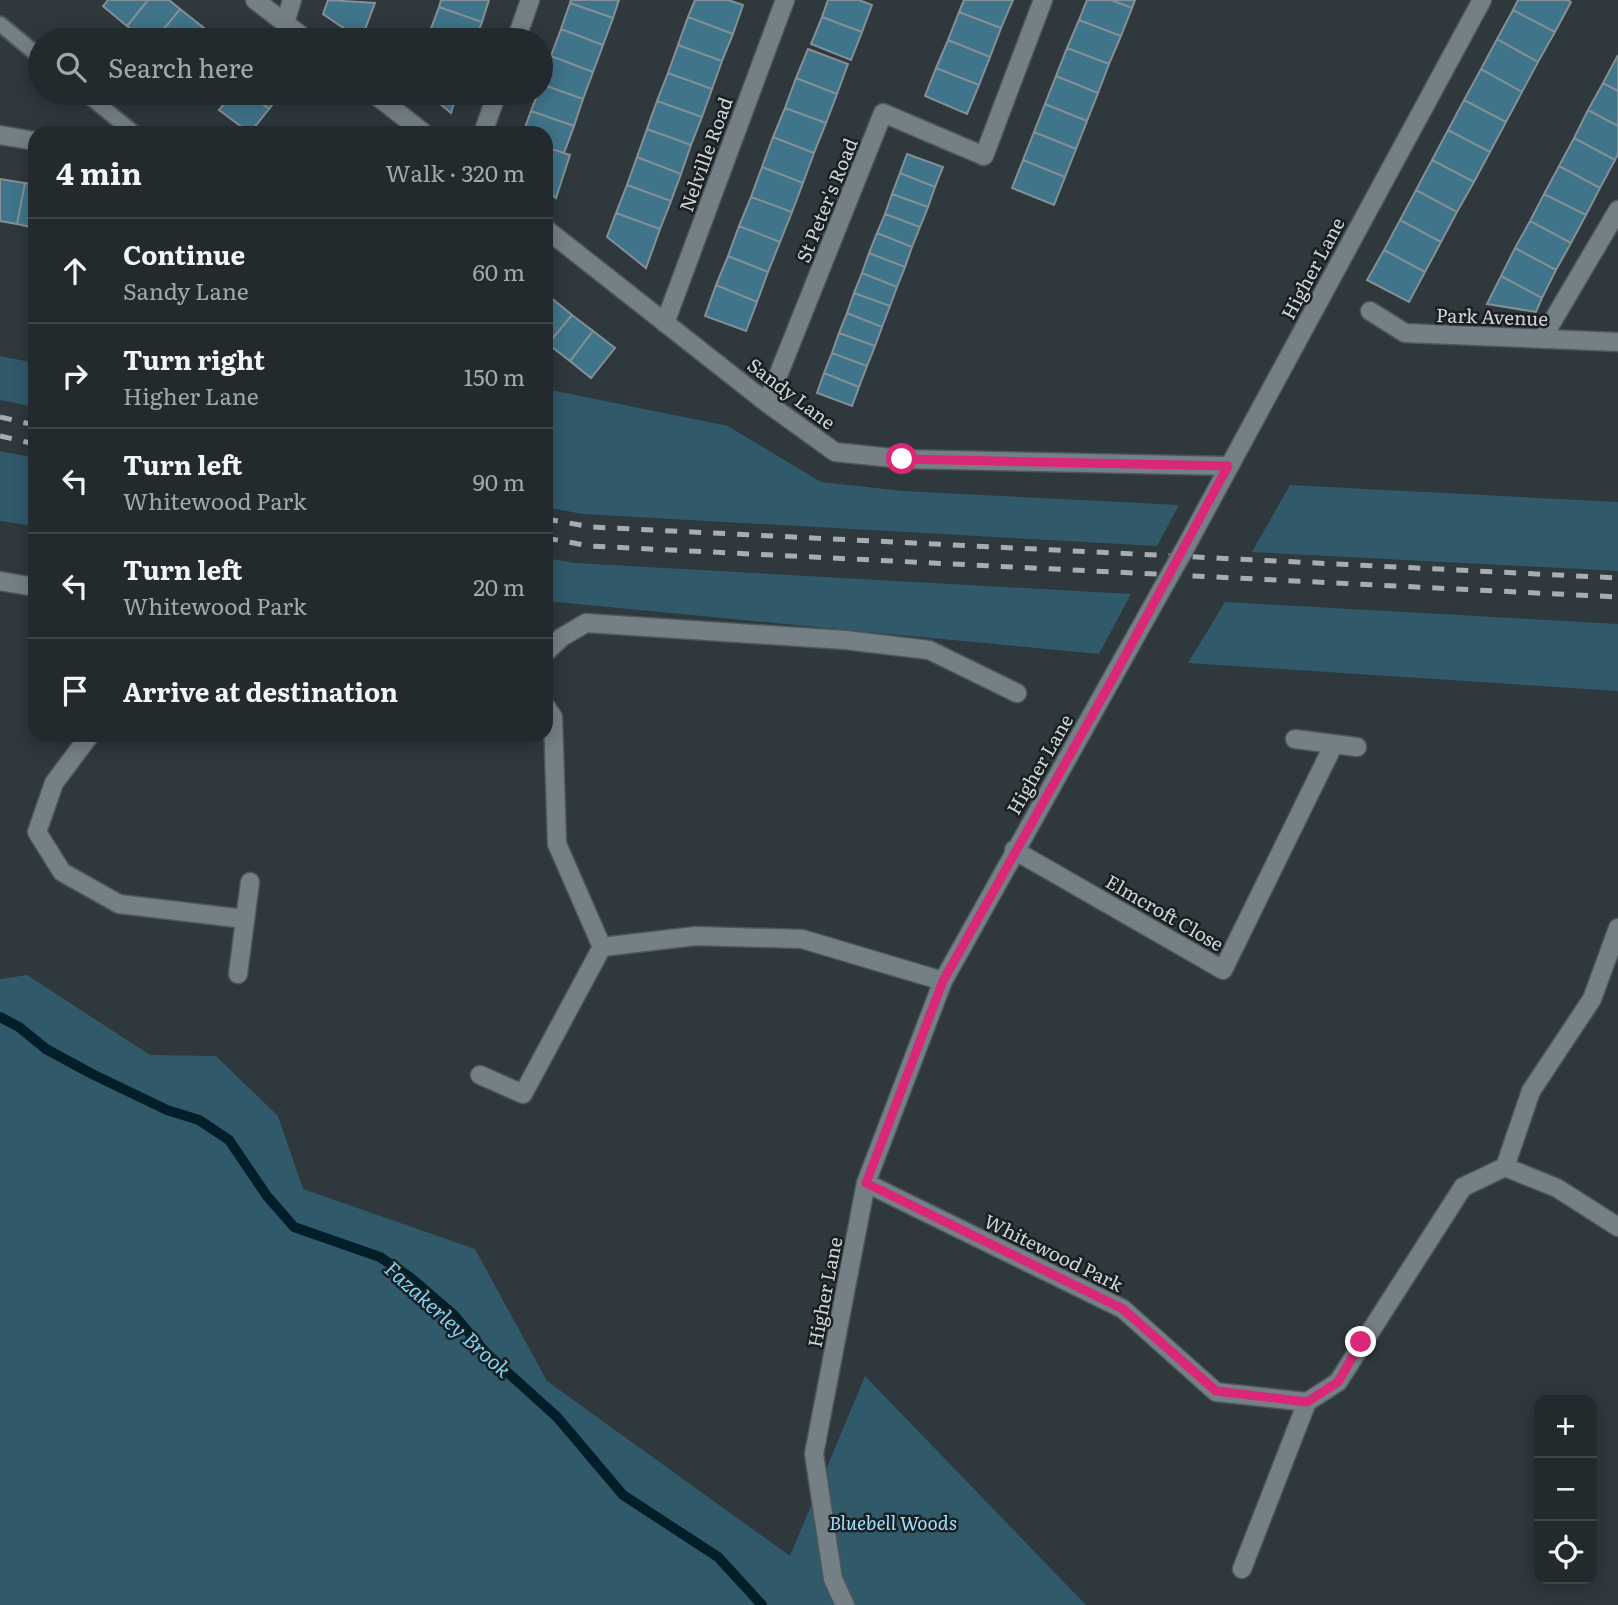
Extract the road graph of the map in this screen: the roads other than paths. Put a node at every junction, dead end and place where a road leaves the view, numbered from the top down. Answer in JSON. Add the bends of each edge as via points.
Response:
{"nodes":[{"id":1,"x":255,"y":0,"type":"edge"},
{"id":2,"x":292,"y":0,"type":"edge"},
{"id":3,"x":530,"y":0,"type":"edge"},
{"id":4,"x":785,"y":0,"type":"edge"},
{"id":5,"x":1044,"y":0,"type":"edge"},
{"id":6,"x":1482,"y":0,"type":"edge"},
{"id":7,"x":285,"y":23,"type":"junction"},
{"id":8,"x":0,"y":24,"type":"edge"},
{"id":9,"x":291,"y":28,"type":"edge"},
{"id":10,"x":520,"y":28,"type":"edge"},
{"id":11,"x":28,"y":47,"type":"edge"},
{"id":12,"x":100,"y":105,"type":"edge"},
{"id":13,"x":388,"y":105,"type":"edge"},
{"id":14,"x":493,"y":105,"type":"edge"},
{"id":15,"x":125,"y":126,"type":"edge"},
{"id":16,"x":415,"y":126,"type":"edge"},
{"id":17,"x":485,"y":126,"type":"edge"},
{"id":18,"x":0,"y":135,"type":"edge"},
{"id":19,"x":28,"y":140,"type":"edge"},
{"id":20,"x":1618,"y":210,"type":"edge"},
{"id":21,"x":553,"y":235,"type":"edge"},
{"id":22,"x":1370,"y":311,"type":"dead end"},
{"id":23,"x":665,"y":323,"type":"junction"},
{"id":24,"x":1542,"y":339,"type":"junction"},
{"id":25,"x":1618,"y":342,"type":"edge"},
{"id":26,"x":767,"y":403,"type":"junction"},
{"id":27,"x":1228,"y":466,"type":"junction"},
{"id":28,"x":0,"y":582,"type":"edge"},
{"id":29,"x":28,"y":586,"type":"edge"},
{"id":30,"x":553,"y":645,"type":"edge"},
{"id":31,"x":1017,"y":693,"type":"dead end"},
{"id":32,"x":553,"y":717,"type":"edge"},
{"id":33,"x":1295,"y":739,"type":"dead end"},
{"id":34,"x":85,"y":742,"type":"edge"},
{"id":35,"x":1334,"y":744,"type":"junction"},
{"id":36,"x":1357,"y":747,"type":"dead end"},
{"id":37,"x":1014,"y":850,"type":"junction"},
{"id":38,"x":250,"y":882,"type":"dead end"},
{"id":39,"x":245,"y":919,"type":"junction"},
{"id":40,"x":1618,"y":928,"type":"edge"},
{"id":41,"x":602,"y":947,"type":"junction"},
{"id":42,"x":238,"y":974,"type":"dead end"},
{"id":43,"x":943,"y":981,"type":"junction"},
{"id":44,"x":480,"y":1075,"type":"dead end"},
{"id":45,"x":1505,"y":1167,"type":"junction"},
{"id":46,"x":866,"y":1183,"type":"junction"},
{"id":47,"x":1618,"y":1227,"type":"edge"},
{"id":48,"x":1307,"y":1402,"type":"junction"},
{"id":49,"x":1242,"y":1569,"type":"dead end"},
{"id":50,"x":845,"y":1605,"type":"edge"}],
"edges":[{"from":1,"to":7,"type":"street"},
{"from":2,"to":7,"type":"street"},
{"from":3,"to":10,"type":"street"},
{"from":4,"to":23,"type":"street","name":"Nelville Road"},
{"from":5,"to":26,"type":"street","name":"St Peter's Road","via":[[984,156],[883,113]]},
{"from":6,"to":27,"type":"street","name":"Higher Lane"},
{"from":7,"to":9,"type":"street"},
{"from":8,"to":11,"type":"lane"},
{"from":12,"to":15,"type":"lane"},
{"from":13,"to":16,"type":"street"},
{"from":14,"to":17,"type":"street"},
{"from":18,"to":19,"type":"street"},
{"from":20,"to":24,"type":"street"},
{"from":21,"to":23,"type":"street","name":"Sandy Lane"},
{"from":22,"to":24,"type":"street","name":"Park Avenue","via":[[1405,333]]},
{"from":23,"to":26,"type":"street","name":"Sandy Lane"},
{"from":24,"to":25,"type":"street","name":"Park Avenue"},
{"from":26,"to":27,"type":"street","name":"Sandy Lane","via":[[835,452],[902,459]]},
{"from":27,"to":37,"type":"street","name":"Higher Lane","bridge":true},
{"from":28,"to":29,"type":"street"},
{"from":30,"to":31,"type":"street","via":[[586,624],[845,640],[929,650]]},
{"from":32,"to":41,"type":"street","via":[[557,844]]},
{"from":33,"to":35,"type":"street"},
{"from":34,"to":39,"type":"street","via":[[54,783],[37,832],[62,872],[119,904]]},
{"from":35,"to":36,"type":"street"},
{"from":35,"to":37,"type":"street","name":"Elmcroft Close","via":[[1223,970]]},
{"from":37,"to":43,"type":"street","name":"Higher Lane"},
{"from":38,"to":39,"type":"street"},
{"from":39,"to":42,"type":"street"},
{"from":40,"to":45,"type":"street","via":[[1592,999],[1531,1091]]},
{"from":41,"to":43,"type":"street","via":[[696,936],[802,939]]},
{"from":41,"to":44,"type":"street","via":[[523,1094]]},
{"from":43,"to":46,"type":"street","name":"Higher Lane"},
{"from":45,"to":47,"type":"street","via":[[1557,1188]]},
{"from":45,"to":48,"type":"street","via":[[1463,1187],[1338,1382]]},
{"from":46,"to":48,"type":"street","name":"Whitewood Park","via":[[1123,1309],[1216,1391]]},
{"from":46,"to":50,"type":"street","name":"Higher Lane","via":[[814,1454],[833,1579]]},
{"from":48,"to":49,"type":"street"}]}
